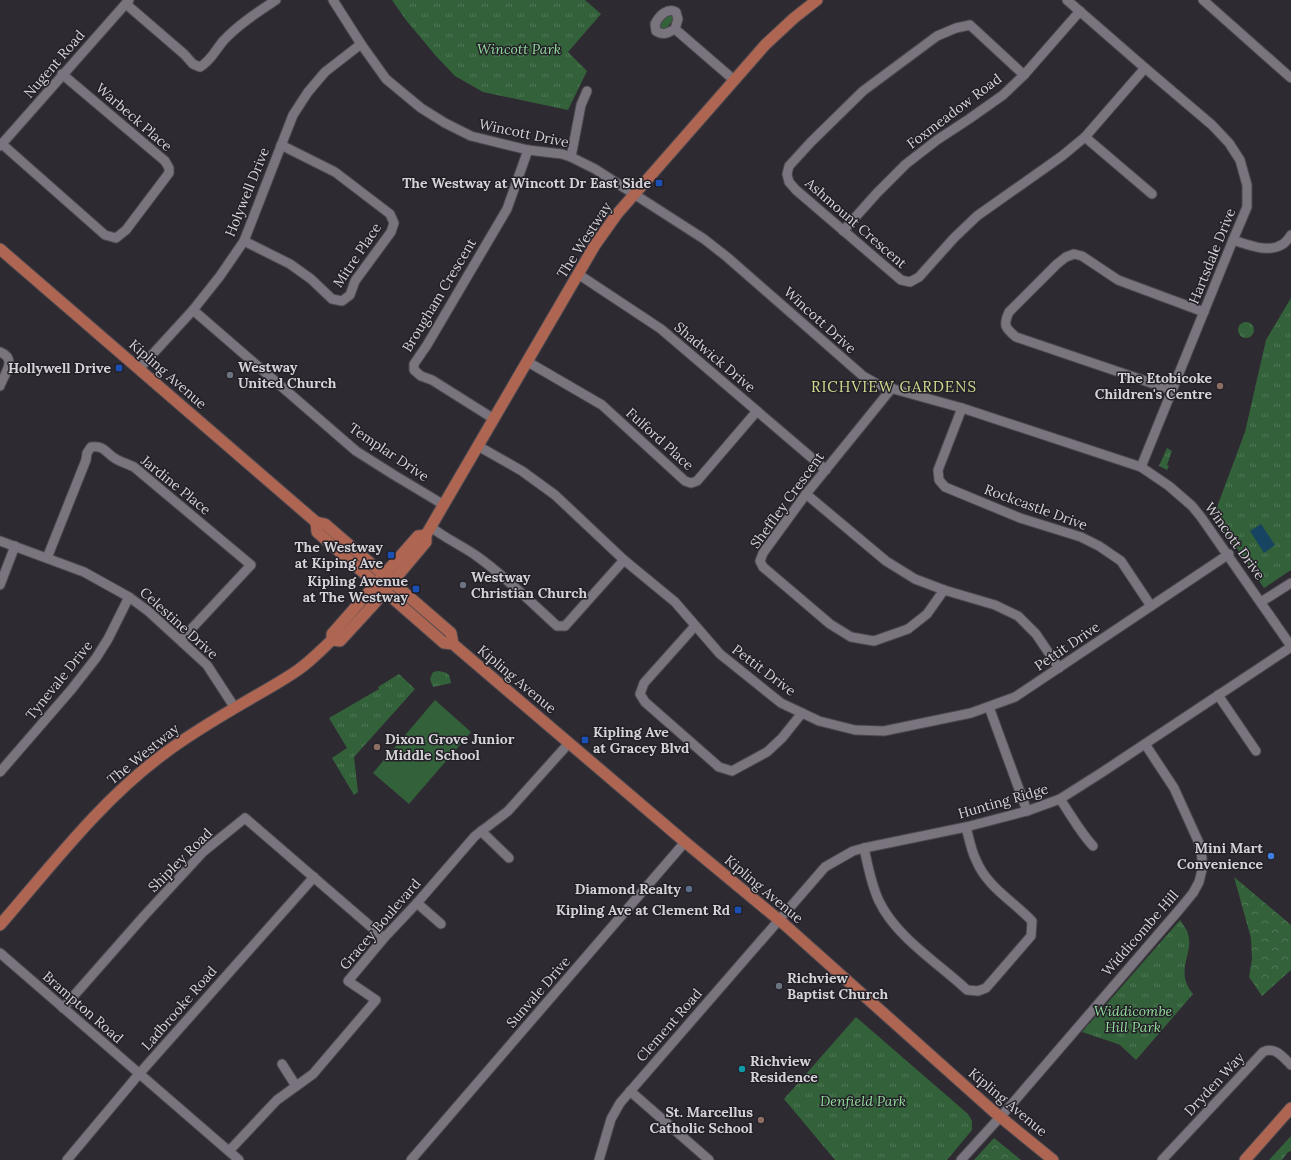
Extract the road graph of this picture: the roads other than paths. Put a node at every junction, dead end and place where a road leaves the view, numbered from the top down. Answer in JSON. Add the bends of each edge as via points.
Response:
{"nodes":[{"id":1,"x":276,"y":0,"type":"edge"},
{"id":2,"x":333,"y":0,"type":"edge"},
{"id":3,"x":817,"y":0,"type":"edge"},
{"id":4,"x":1067,"y":0,"type":"edge"},
{"id":5,"x":1203,"y":0,"type":"edge"},
{"id":6,"x":127,"y":2,"type":"edge"},
{"id":7,"x":1080,"y":11,"type":"junction"},
{"id":8,"x":675,"y":29,"type":"dead end"},
{"id":9,"x":361,"y":44,"type":"junction"},
{"id":10,"x":1144,"y":68,"type":"junction"},
{"id":11,"x":62,"y":74,"type":"junction"},
{"id":12,"x":1024,"y":75,"type":"junction"},
{"id":13,"x":1291,"y":78,"type":"edge"},
{"id":14,"x":734,"y":80,"type":"junction"},
{"id":15,"x":587,"y":91,"type":"dead end"},
{"id":16,"x":1085,"y":137,"type":"junction"},
{"id":17,"x":1,"y":145,"type":"edge"},
{"id":18,"x":281,"y":145,"type":"junction"},
{"id":19,"x":528,"y":150,"type":"junction"},
{"id":20,"x":571,"y":156,"type":"junction"},
{"id":21,"x":1152,"y":194,"type":"dead end"},
{"id":22,"x":634,"y":195,"type":"junction"},
{"id":23,"x":843,"y":231,"type":"junction"},
{"id":24,"x":1291,"y":235,"type":"edge"},
{"id":25,"x":1233,"y":240,"type":"junction"},
{"id":26,"x":244,"y":241,"type":"junction"},
{"id":27,"x":0,"y":249,"type":"edge"},
{"id":28,"x":578,"y":274,"type":"junction"},
{"id":29,"x":193,"y":310,"type":"junction"},
{"id":30,"x":1204,"y":312,"type":"junction"},
{"id":31,"x":0,"y":352,"type":"edge"},
{"id":32,"x":528,"y":362,"type":"junction"},
{"id":33,"x":139,"y":369,"type":"junction"},
{"id":34,"x":0,"y":386,"type":"edge"},
{"id":35,"x":892,"y":388,"type":"junction"},
{"id":36,"x":1172,"y":390,"type":"junction"},
{"id":37,"x":962,"y":408,"type":"junction"},
{"id":38,"x":757,"y":411,"type":"junction"},
{"id":39,"x":494,"y":419,"type":"junction"},
{"id":40,"x":478,"y":446,"type":"junction"},
{"id":41,"x":1141,"y":467,"type":"junction"},
{"id":42,"x":826,"y":470,"type":"junction"},
{"id":43,"x":806,"y":494,"type":"junction"},
{"id":44,"x":444,"y":505,"type":"junction"},
{"id":45,"x":316,"y":522,"type":"junction"},
{"id":46,"x":428,"y":531,"type":"junction"},
{"id":47,"x":0,"y":541,"type":"edge"},
{"id":48,"x":15,"y":546,"type":"junction"},
{"id":49,"x":1228,"y":554,"type":"junction"},
{"id":50,"x":47,"y":558,"type":"junction"},
{"id":51,"x":624,"y":560,"type":"junction"},
{"id":52,"x":383,"y":574,"type":"junction"},
{"id":53,"x":392,"y":582,"type":"junction"},
{"id":54,"x":375,"y":583,"type":"junction"},
{"id":55,"x":1291,"y":583,"type":"edge"},
{"id":56,"x":0,"y":585,"type":"edge"},
{"id":57,"x":944,"y":590,"type":"junction"},
{"id":58,"x":384,"y":591,"type":"junction"},
{"id":59,"x":129,"y":597,"type":"junction"},
{"id":60,"x":1261,"y":602,"type":"junction"},
{"id":61,"x":1151,"y":606,"type":"junction"},
{"id":62,"x":695,"y":626,"type":"junction"},
{"id":63,"x":181,"y":640,"type":"junction"},
{"id":64,"x":332,"y":640,"type":"junction"},
{"id":65,"x":453,"y":644,"type":"junction"},
{"id":66,"x":1291,"y":646,"type":"edge"},
{"id":67,"x":1059,"y":668,"type":"junction"},
{"id":68,"x":1218,"y":695,"type":"junction"},
{"id":69,"x":989,"y":707,"type":"junction"},
{"id":70,"x":235,"y":708,"type":"junction"},
{"id":71,"x":802,"y":713,"type":"junction"},
{"id":72,"x":569,"y":743,"type":"junction"},
{"id":73,"x":1145,"y":744,"type":"junction"},
{"id":74,"x":1256,"y":751,"type":"dead end"},
{"id":75,"x":0,"y":772,"type":"edge"},
{"id":76,"x":1060,"y":799,"type":"junction"},
{"id":77,"x":1027,"y":812,"type":"junction"},
{"id":78,"x":966,"y":827,"type":"junction"},
{"id":79,"x":481,"y":831,"type":"junction"},
{"id":80,"x":685,"y":842,"type":"junction"},
{"id":81,"x":1093,"y":846,"type":"dead end"},
{"id":82,"x":864,"y":848,"type":"junction"},
{"id":83,"x":509,"y":858,"type":"dead end"},
{"id":84,"x":314,"y":877,"type":"junction"},
{"id":85,"x":417,"y":903,"type":"junction"},
{"id":86,"x":779,"y":920,"type":"junction"},
{"id":87,"x":0,"y":924,"type":"edge"},
{"id":88,"x":441,"y":924,"type":"dead end"},
{"id":89,"x":384,"y":938,"type":"junction"},
{"id":90,"x":0,"y":953,"type":"edge"},
{"id":91,"x":63,"y":1008,"type":"junction"},
{"id":92,"x":282,"y":1064,"type":"dead end"},
{"id":93,"x":1291,"y":1065,"type":"edge"},
{"id":94,"x":139,"y":1074,"type":"junction"},
{"id":95,"x":296,"y":1086,"type":"junction"},
{"id":96,"x":630,"y":1091,"type":"junction"},
{"id":97,"x":1291,"y":1108,"type":"edge"},
{"id":98,"x":1000,"y":1117,"type":"junction"},
{"id":99,"x":229,"y":1151,"type":"junction"},
{"id":100,"x":66,"y":1160,"type":"edge"},
{"id":101,"x":239,"y":1160,"type":"edge"},
{"id":102,"x":411,"y":1160,"type":"edge"},
{"id":103,"x":599,"y":1160,"type":"edge"},
{"id":104,"x":709,"y":1160,"type":"edge"},
{"id":105,"x":961,"y":1160,"type":"edge"},
{"id":106,"x":1053,"y":1160,"type":"edge"},
{"id":107,"x":1162,"y":1160,"type":"edge"},
{"id":108,"x":1245,"y":1160,"type":"edge"}],
"edges":[{"from":1,"to":6,"type":"street","via":[[245,21],[224,40],[206,64],[200,67],[193,64]]},
{"from":2,"to":9,"type":"street","name":"Wincott Drive"},
{"from":3,"to":14,"type":"main road","name":"The Westway","via":[[772,39]]},
{"from":4,"to":7,"type":"street","name":"Hartsdale Drive"},
{"from":5,"to":13,"type":"street"},
{"from":6,"to":11,"type":"street","name":"Nugent Road"},
{"from":7,"to":10,"type":"street","name":"Hartsdale Drive"},
{"from":7,"to":12,"type":"street","name":"Foxmeadow Road"},
{"from":8,"to":14,"type":"street"},
{"from":9,"to":18,"type":"street","name":"Holywell Drive","via":[[325,72],[308,92],[293,115]]},
{"from":9,"to":19,"type":"street","name":"Wincott Drive","via":[[386,78],[427,112],[471,136]]},
{"from":10,"to":16,"type":"street","name":"Ashmount Crescent"},
{"from":10,"to":25,"type":"street","name":"Hartsdale Drive","via":[[1212,125],[1229,143],[1240,160],[1247,185],[1247,207]]},
{"from":11,"to":17,"type":"street","name":"Nugent Road"},
{"from":11,"to":17,"type":"street","name":"Warbeck Place","via":[[165,161],[169,168],[169,174],[126,230],[116,238],[105,235]]},
{"from":12,"to":23,"type":"street","name":"Foxmeadow Road","via":[[1003,95],[906,164]]},
{"from":12,"to":23,"type":"street","name":"Ashmount Crescent","via":[[970,25],[937,36],[863,91],[789,166],[787,174],[789,182],[796,190]]},
{"from":14,"to":22,"type":"main road","name":"The Westway"},
{"from":15,"to":20,"type":"street","via":[[581,105]]},
{"from":16,"to":21,"type":"street"},
{"from":16,"to":23,"type":"street","name":"Ashmount Crescent","via":[[977,216],[919,277],[910,282],[901,280]]},
{"from":18,"to":26,"type":"street","name":"Holywell Drive"},
{"from":18,"to":26,"type":"street","name":"Mitre Place","via":[[335,172],[390,214],[394,223],[391,232],[355,281],[350,295],[342,301],[332,299],[290,264]]},
{"from":19,"to":20,"type":"street","name":"Wincott Drive"},
{"from":19,"to":39,"type":"street","name":"Brougham Crescent","via":[[507,210],[414,364],[414,370],[421,376],[432,380]]},
{"from":20,"to":22,"type":"street","name":"Wincott Drive"},
{"from":22,"to":28,"type":"main road","name":"The Westway","via":[[616,214]]},
{"from":22,"to":35,"type":"street","name":"Wincott Drive","via":[[728,257],[863,376],[879,385]]},
{"from":24,"to":25,"type":"street","via":[[1283,244],[1270,249]]},
{"from":25,"to":30,"type":"street","name":"Hartsdale Drive"},
{"from":26,"to":29,"type":"street","name":"Holywell Drive"},
{"from":27,"to":33,"type":"main road","name":"Kipling Avenue"},
{"from":28,"to":32,"type":"main road","name":"The Westway"},
{"from":28,"to":38,"type":"street","name":"Shadwick Drive","via":[[661,330]]},
{"from":29,"to":33,"type":"street","name":"Holywell Drive"},
{"from":29,"to":44,"type":"street","name":"Templar Drive","via":[[356,451]]},
{"from":30,"to":36,"type":"street","name":"Hartsdale Drive"},
{"from":30,"to":36,"type":"street","via":[[1118,280],[1082,256],[1074,254],[1058,264],[1009,312],[1005,320],[1007,329],[1016,337]]},
{"from":31,"to":34,"type":"street","via":[[9,360]]},
{"from":32,"to":38,"type":"street","name":"Fulford Place","via":[[602,405],[685,481],[691,483],[697,481]]},
{"from":32,"to":39,"type":"main road","name":"The Westway"},
{"from":33,"to":45,"type":"main road","name":"Kipling Avenue"},
{"from":35,"to":37,"type":"street","name":"Wincott Drive"},
{"from":35,"to":42,"type":"street","name":"Sheffley Crescent"},
{"from":36,"to":41,"type":"street","name":"Hartsdale Drive"},
{"from":37,"to":41,"type":"street","name":"Wincott Drive"},
{"from":37,"to":61,"type":"street","name":"Rockcastle Drive","via":[[938,470],[939,480],[945,487],[1020,518],[1081,536],[1099,546],[1121,561]]},
{"from":38,"to":42,"type":"street","name":"Shadwick Drive"},
{"from":39,"to":40,"type":"main road","name":"The Westway"},
{"from":40,"to":44,"type":"main road","name":"The Westway"},
{"from":40,"to":51,"type":"street","name":"Pettit Drive","via":[[522,471],[554,495]]},
{"from":41,"to":49,"type":"street","name":"Wincott Drive","via":[[1192,506]]},
{"from":42,"to":43,"type":"street","name":"Sheffley Crescent"},
{"from":43,"to":57,"type":"street","via":[[886,561],[915,579]]},
{"from":43,"to":57,"type":"street","name":"Sheffley Crescent","via":[[763,553],[760,561],[762,567],[830,624],[851,637],[874,641],[908,629],[927,614]]},
{"from":44,"to":46,"type":"main road","name":"The Westway"},
{"from":45,"to":52,"type":"main road","name":"Kipling Avenue","via":[[325,524]]},
{"from":45,"to":54,"type":"main road","name":"Kipling Avenue","via":[[316,532]]},
{"from":46,"to":51,"type":"street","via":[[443,536],[478,557],[557,626],[565,626]]},
{"from":46,"to":52,"type":"main road","name":"The Westway","via":[[418,536]]},
{"from":46,"to":53,"type":"main road","name":"The Westway","via":[[426,542]]},
{"from":47,"to":48,"type":"street","name":"Celestine Drive"},
{"from":48,"to":50,"type":"street","name":"Celestine Drive"},
{"from":48,"to":56,"type":"street"},
{"from":49,"to":60,"type":"street","name":"Wincott Drive"},
{"from":49,"to":61,"type":"street","name":"Pettit Drive"},
{"from":50,"to":59,"type":"street","name":"Celestine Drive","via":[[84,572]]},
{"from":50,"to":63,"type":"street","name":"Jardine Place","via":[[86,460],[86,453],[91,447],[99,446],[114,458],[134,467],[251,565]]},
{"from":51,"to":62,"type":"street","name":"Pettit Drive","via":[[675,602]]},
{"from":52,"to":53,"type":"main road","name":"Kipling Avenue"},
{"from":52,"to":54,"type":"main road","name":"The Westway"},
{"from":53,"to":58,"type":"main road","name":"The Westway"},
{"from":53,"to":65,"type":"main road","name":"Kipling Avenue","via":[[451,633]]},
{"from":54,"to":58,"type":"main road","name":"Kipling Avenue"},
{"from":54,"to":64,"type":"main road","name":"The Westway","via":[[332,634]]},
{"from":55,"to":60,"type":"street"},
{"from":57,"to":67,"type":"street","via":[[995,605],[1018,616],[1036,634]]},
{"from":58,"to":64,"type":"main road","name":"The Westway","via":[[340,641]]},
{"from":58,"to":65,"type":"main road","name":"Kipling Avenue","via":[[444,643]]},
{"from":59,"to":63,"type":"street","name":"Celestine Drive"},
{"from":59,"to":75,"type":"street","name":"Tynevale Drive","via":[[96,658]]},
{"from":60,"to":66,"type":"street","name":"Wincott Drive"},
{"from":61,"to":67,"type":"street","name":"Pettit Drive"},
{"from":62,"to":71,"type":"street","name":"Pettit Drive","via":[[720,654],[737,668],[781,703]]},
{"from":62,"to":71,"type":"street","via":[[644,683],[640,694],[645,702],[719,767],[732,771],[767,752]]},
{"from":63,"to":70,"type":"street","name":"Celestine Drive","via":[[207,665]]},
{"from":64,"to":70,"type":"main road","name":"The Westway","via":[[298,670]]},
{"from":65,"to":72,"type":"main road","name":"Kipling Avenue"},
{"from":66,"to":68,"type":"street","name":"Hunting Ridge"},
{"from":67,"to":69,"type":"street","name":"Pettit Drive","via":[[1015,697]]},
{"from":68,"to":73,"type":"street","name":"Hunting Ridge"},
{"from":68,"to":74,"type":"street"},
{"from":69,"to":71,"type":"street","name":"Pettit Drive","via":[[884,731],[855,730],[819,721]]},
{"from":69,"to":77,"type":"street"},
{"from":70,"to":87,"type":"main road","name":"The Westway","via":[[174,746],[124,786]]},
{"from":72,"to":79,"type":"street","name":"Gracey Boulevard","via":[[508,811]]},
{"from":72,"to":80,"type":"main road","name":"Kipling Avenue"},
{"from":73,"to":76,"type":"street","name":"Hunting Ridge"},
{"from":73,"to":98,"type":"street","name":"Widdicombe Hill","via":[[1174,788],[1199,843],[1202,870],[1199,882],[1179,910]]},
{"from":76,"to":77,"type":"street","name":"Hunting Ridge"},
{"from":76,"to":81,"type":"street"},
{"from":77,"to":78,"type":"street","name":"Hunting Ridge"},
{"from":78,"to":82,"type":"street","name":"Hunting Ridge"},
{"from":78,"to":82,"type":"street","via":[[976,860],[992,885],[1032,921],[1031,936],[986,988],[978,991],[967,990],[890,919],[871,880]]},
{"from":79,"to":83,"type":"street"},
{"from":79,"to":85,"type":"street","name":"Gracey Boulevard"},
{"from":80,"to":86,"type":"main road","name":"Kipling Avenue"},
{"from":80,"to":102,"type":"street","name":"Sunvale Drive"},
{"from":82,"to":86,"type":"street","name":"Hunting Ridge","via":[[853,851],[825,867]]},
{"from":84,"to":89,"type":"street","name":"Shipley Road"},
{"from":84,"to":91,"type":"street","name":"Shipley Road","via":[[245,818],[203,852]]},
{"from":84,"to":94,"type":"street","name":"Ladbrooke Road"},
{"from":85,"to":88,"type":"street"},
{"from":85,"to":89,"type":"street","name":"Gracey Boulevard"},
{"from":86,"to":96,"type":"street","name":"Clement Road"},
{"from":86,"to":98,"type":"main road","name":"Kipling Avenue"},
{"from":89,"to":95,"type":"street","name":"Gracey Boulevard","via":[[348,981],[376,1000],[313,1074]]},
{"from":90,"to":91,"type":"street","name":"Brampton Road"},
{"from":91,"to":94,"type":"street","name":"Brampton Road"},
{"from":92,"to":95,"type":"street"},
{"from":93,"to":107,"type":"street","name":"Dryden Way","via":[[1275,1051],[1263,1052]]},
{"from":94,"to":99,"type":"street","name":"Brampton Road"},
{"from":94,"to":100,"type":"street","name":"Ladbrooke Road"},
{"from":95,"to":99,"type":"street","name":"Gracey Boulevard","via":[[276,1100]]},
{"from":96,"to":103,"type":"street","name":"Clement Road","via":[[611,1119]]},
{"from":96,"to":104,"type":"street"},
{"from":97,"to":108,"type":"main road"},
{"from":98,"to":105,"type":"street","name":"Widdicombe Hill"},
{"from":98,"to":106,"type":"main road","name":"Kipling Avenue"},
{"from":99,"to":101,"type":"street","name":"Brampton Road"}]}
